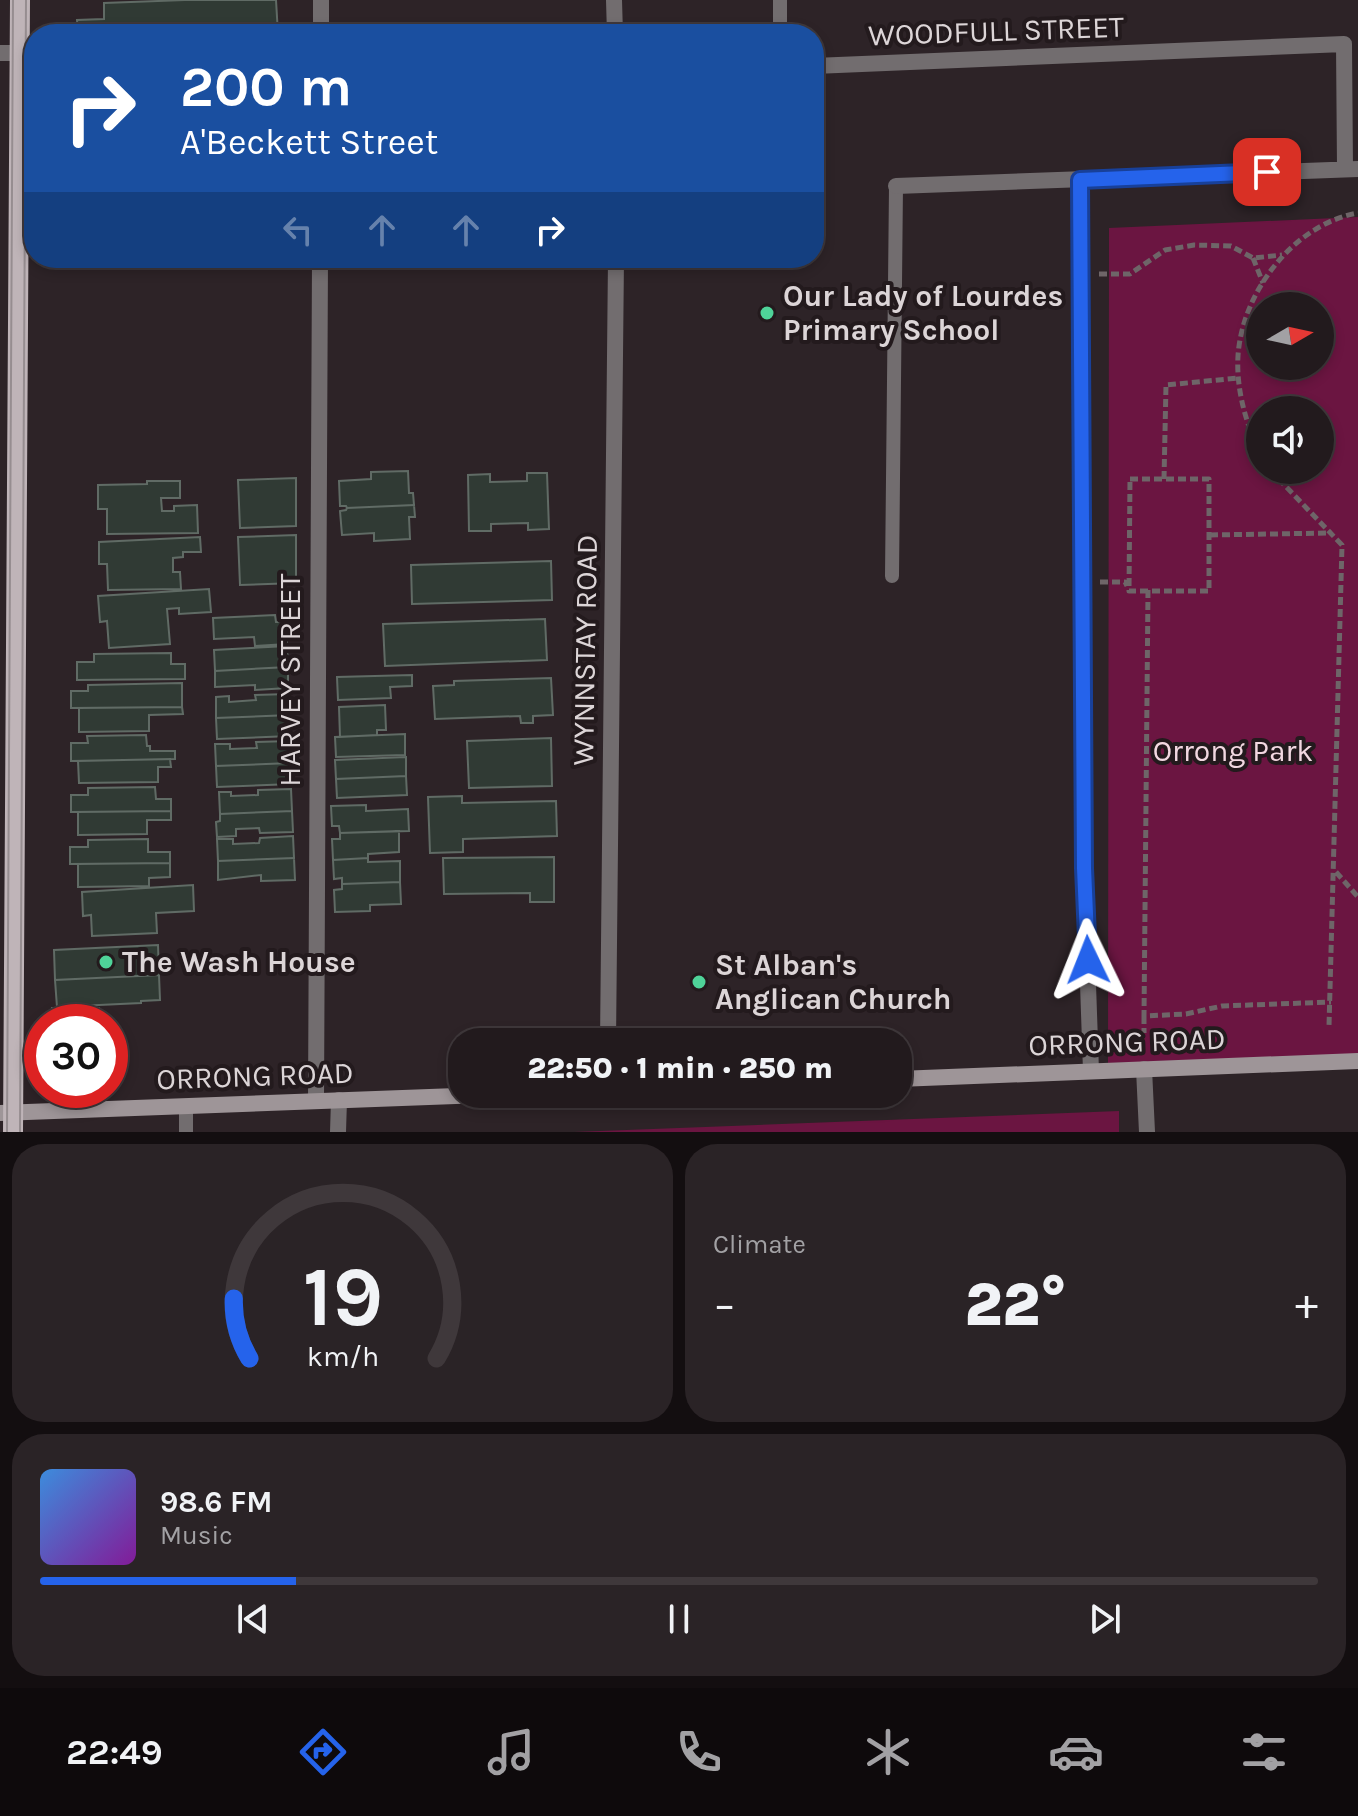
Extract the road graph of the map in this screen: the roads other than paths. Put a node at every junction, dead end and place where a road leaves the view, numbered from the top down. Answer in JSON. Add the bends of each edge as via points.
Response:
{"nodes":[{"id":1,"x":20,"y":0,"type":"edge"},
{"id":2,"x":321,"y":0,"type":"edge"},
{"id":3,"x":614,"y":0,"type":"edge"},
{"id":4,"x":780,"y":0,"type":"edge"},
{"id":5,"x":321,"y":24,"type":"edge"},
{"id":6,"x":615,"y":24,"type":"edge"},
{"id":7,"x":780,"y":24,"type":"edge"},
{"id":8,"x":10,"y":53,"type":"edge"},
{"id":9,"x":824,"y":66,"type":"edge"},
{"id":10,"x":1351,"y":169,"type":"edge"},
{"id":11,"x":1080,"y":180,"type":"junction"},
{"id":12,"x":896,"y":186,"type":"joint"},
{"id":13,"x":320,"y":268,"type":"edge"},
{"id":14,"x":616,"y":268,"type":"edge"},
{"id":15,"x":892,"y":576,"type":"dead end"},
{"id":16,"x":608,"y":1028,"type":"edge"},
{"id":17,"x":1358,"y":1061,"type":"edge"},
{"id":18,"x":1144,"y":1069,"type":"junction"},
{"id":19,"x":1091,"y":1071,"type":"junction"},
{"id":20,"x":912,"y":1078,"type":"edge"},
{"id":21,"x":448,"y":1096,"type":"edge"},
{"id":22,"x":339,"y":1100,"type":"junction"},
{"id":23,"x":316,"y":1101,"type":"junction"},
{"id":24,"x":186,"y":1107,"type":"junction"},
{"id":25,"x":9,"y":1119,"type":"edge"},
{"id":26,"x":186,"y":1132,"type":"edge"},
{"id":27,"x":338,"y":1132,"type":"edge"},
{"id":28,"x":1147,"y":1132,"type":"edge"}],
"edges":[{"from":1,"to":8,"type":"main road"},
{"from":2,"to":5,"type":"street"},
{"from":3,"to":6,"type":"street"},
{"from":4,"to":7,"type":"lane"},
{"from":8,"to":25,"type":"main road"},
{"from":9,"to":10,"type":"street","name":"WOODFULL STREET","via":[[1344,44]]},
{"from":10,"to":11,"type":"street"},
{"from":11,"to":12,"type":"street"},
{"from":11,"to":19,"type":"street","via":[[1084,868]]},
{"from":12,"to":15,"type":"lane"},
{"from":13,"to":23,"type":"street","name":"HARVEY STREET"},
{"from":14,"to":16,"type":"street","name":"WYNNSTAY ROAD"},
{"from":17,"to":18,"type":"main road","name":"ORRONG ROAD"},
{"from":18,"to":19,"type":"main road","name":"ORRONG ROAD"},
{"from":18,"to":28,"type":"street"},
{"from":19,"to":20,"type":"main road","name":"ORRONG ROAD"},
{"from":21,"to":22,"type":"main road","name":"ORRONG ROAD"},
{"from":22,"to":23,"type":"main road","name":"ORRONG ROAD"},
{"from":22,"to":27,"type":"street"},
{"from":23,"to":24,"type":"main road","name":"ORRONG ROAD"},
{"from":24,"to":25,"type":"main road","name":"ORRONG ROAD"},
{"from":24,"to":26,"type":"lane"}]}
